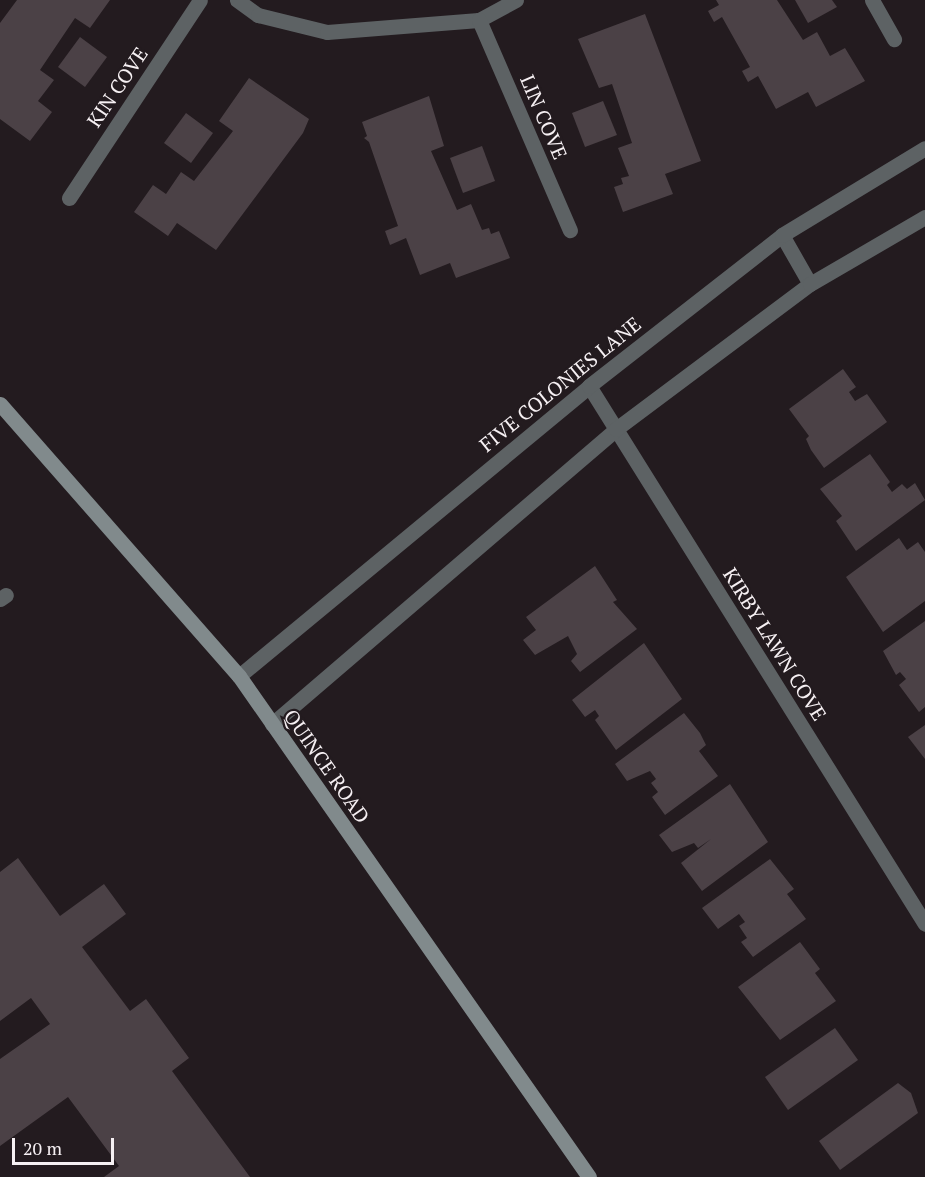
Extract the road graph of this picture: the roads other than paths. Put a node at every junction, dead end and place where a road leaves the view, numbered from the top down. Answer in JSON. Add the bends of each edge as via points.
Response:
{"nodes":[{"id":1,"x":201,"y":0,"type":"edge"},
{"id":2,"x":237,"y":0,"type":"edge"},
{"id":3,"x":516,"y":0,"type":"edge"},
{"id":4,"x":872,"y":0,"type":"edge"},
{"id":5,"x":479,"y":20,"type":"junction"},
{"id":6,"x":894,"y":39,"type":"dead end"},
{"id":7,"x":925,"y":148,"type":"edge"},
{"id":8,"x":69,"y":198,"type":"dead end"},
{"id":9,"x":925,"y":217,"type":"edge"},
{"id":10,"x":570,"y":230,"type":"dead end"},
{"id":11,"x":782,"y":235,"type":"junction"},
{"id":12,"x":810,"y":284,"type":"junction"},
{"id":13,"x":589,"y":386,"type":"junction"},
{"id":14,"x":0,"y":404,"type":"edge"},
{"id":15,"x":616,"y":429,"type":"junction"},
{"id":16,"x":239,"y":676,"type":"junction"},
{"id":17,"x":272,"y":724,"type":"junction"},
{"id":18,"x":925,"y":924,"type":"edge"},
{"id":19,"x":589,"y":1177,"type":"edge"}],
"edges":[{"from":1,"to":8,"type":"street","name":"KIN COVE"},
{"from":2,"to":5,"type":"street","via":[[258,15],[327,32]]},
{"from":3,"to":5,"type":"street"},
{"from":4,"to":6,"type":"street"},
{"from":5,"to":10,"type":"street","name":"LIN COVE"},
{"from":7,"to":11,"type":"street","name":"FIVE COLONIES LANE"},
{"from":9,"to":12,"type":"street"},
{"from":11,"to":12,"type":"street"},
{"from":11,"to":13,"type":"street","name":"FIVE COLONIES LANE"},
{"from":12,"to":15,"type":"street"},
{"from":13,"to":15,"type":"street","name":"KIRBY LAWN COVE"},
{"from":13,"to":16,"type":"street","name":"FIVE COLONIES LANE"},
{"from":14,"to":16,"type":"main road","name":"QUINCE ROAD"},
{"from":15,"to":17,"type":"street"},
{"from":15,"to":18,"type":"street","name":"KIRBY LAWN COVE"},
{"from":16,"to":17,"type":"main road","name":"QUINCE ROAD"},
{"from":17,"to":19,"type":"main road","name":"QUINCE ROAD"}]}
